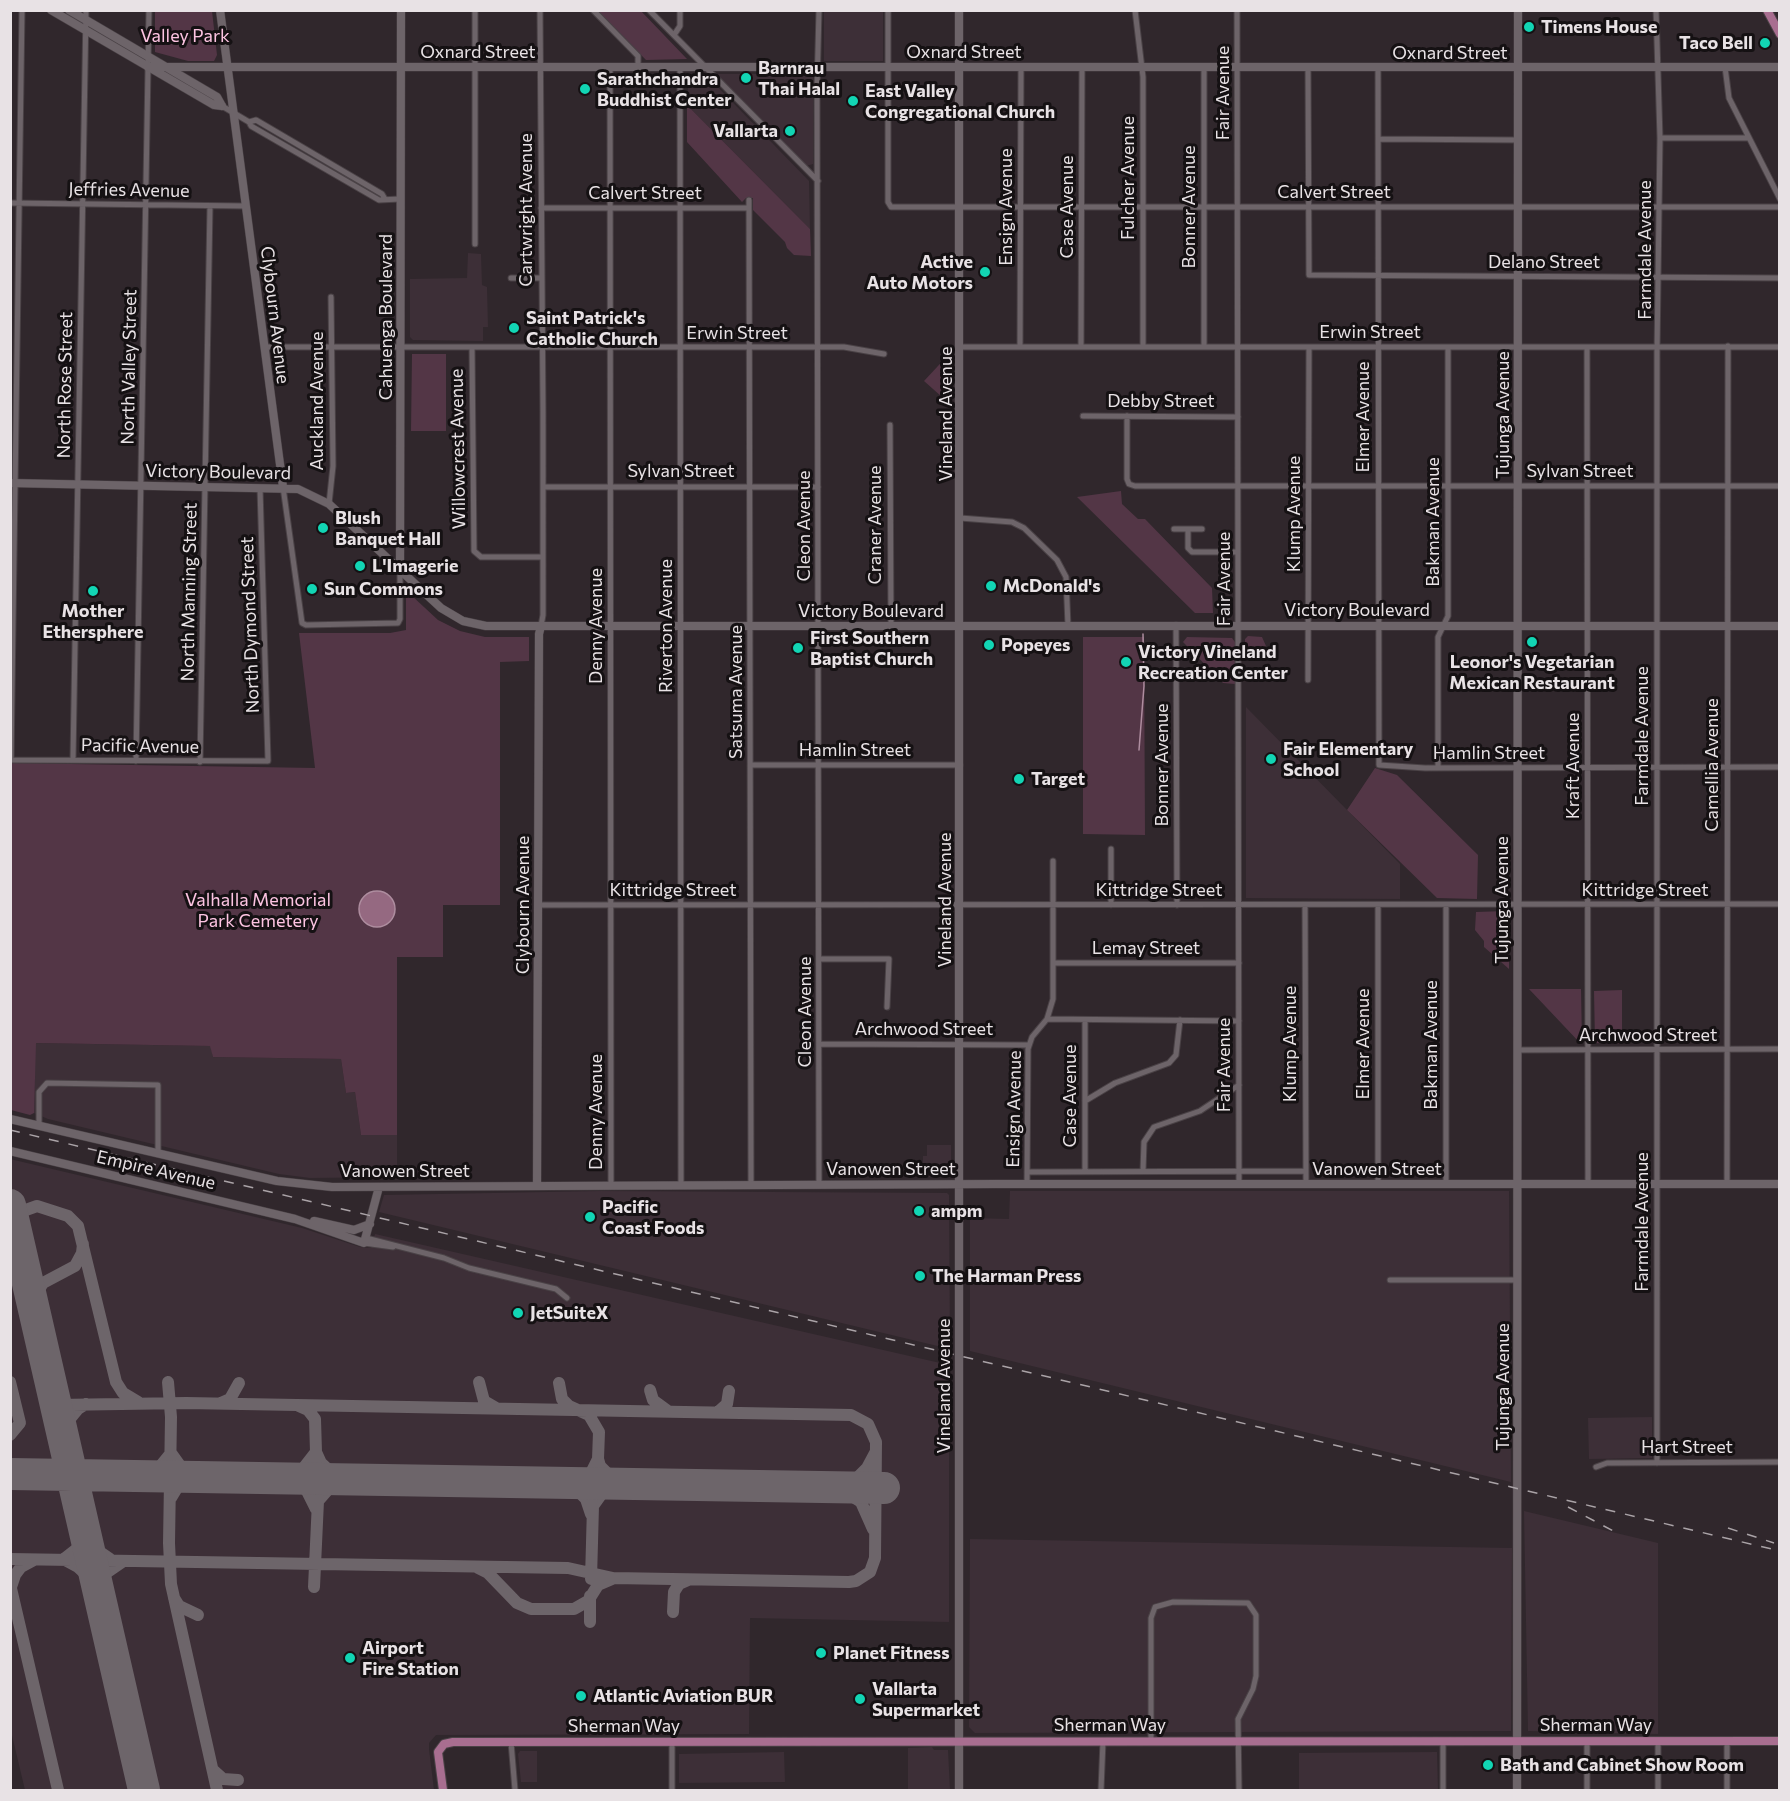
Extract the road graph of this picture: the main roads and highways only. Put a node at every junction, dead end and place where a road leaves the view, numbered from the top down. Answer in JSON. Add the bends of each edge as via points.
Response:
{"nodes":[{"id":1,"x":51,"y":10,"type":"edge"},
{"id":2,"x":69,"y":10,"type":"edge"},
{"id":3,"x":220,"y":10,"type":"edge"},
{"id":4,"x":401,"y":10,"type":"edge"},
{"id":5,"x":959,"y":10,"type":"edge"},
{"id":6,"x":1518,"y":10,"type":"edge"},
{"id":7,"x":1767,"y":10,"type":"edge"},
{"id":8,"x":1779,"y":34,"type":"edge"},
{"id":9,"x":148,"y":67,"type":"junction"},
{"id":10,"x":165,"y":67,"type":"junction"},
{"id":11,"x":228,"y":67,"type":"junction"},
{"id":12,"x":1779,"y":67,"type":"edge"},
{"id":13,"x":401,"y":68,"type":"junction"},
{"id":14,"x":959,"y":68,"type":"junction"},
{"id":15,"x":1518,"y":68,"type":"junction"},
{"id":16,"x":12,"y":483,"type":"edge"},
{"id":17,"x":283,"y":487,"type":"junction"},
{"id":18,"x":400,"y":548,"type":"junction"},
{"id":19,"x":383,"y":554,"type":"junction"},
{"id":20,"x":400,"y":571,"type":"junction"},
{"id":21,"x":541,"y":626,"type":"junction"},
{"id":22,"x":960,"y":626,"type":"junction"},
{"id":23,"x":1518,"y":626,"type":"junction"},
{"id":24,"x":1779,"y":626,"type":"edge"},
{"id":25,"x":10,"y":1119,"type":"edge"},
{"id":26,"x":10,"y":1151,"type":"edge"},
{"id":27,"x":959,"y":1184,"type":"junction"},
{"id":28,"x":1517,"y":1184,"type":"junction"},
{"id":29,"x":1779,"y":1184,"type":"edge"},
{"id":30,"x":537,"y":1185,"type":"junction"},
{"id":31,"x":379,"y":1186,"type":"junction"},
{"id":32,"x":295,"y":1219,"type":"junction"},
{"id":33,"x":314,"y":1221,"type":"junction"},
{"id":34,"x":370,"y":1224,"type":"junction"},
{"id":35,"x":365,"y":1240,"type":"junction"},
{"id":36,"x":1517,"y":1741,"type":"junction"},
{"id":37,"x":1779,"y":1741,"type":"edge"},
{"id":38,"x":960,"y":1742,"type":"junction"},
{"id":39,"x":443,"y":1791,"type":"edge"},
{"id":40,"x":959,"y":1791,"type":"edge"},
{"id":41,"x":1517,"y":1791,"type":"edge"}],
"edges":[{"from":1,"to":9,"type":"main road"},
{"from":2,"to":10,"type":"main road"},
{"from":3,"to":11,"type":"main road","name":"Clybourn Avenue"},
{"from":4,"to":13,"type":"main road","name":"Cahuenga Boulevard"},
{"from":5,"to":14,"type":"main road","name":"Vineland Avenue"},
{"from":6,"to":15,"type":"main road","name":"Tujunga Avenue"},
{"from":7,"to":8,"type":"main road"},
{"from":9,"to":10,"type":"main road","name":"Oxnard Street"},
{"from":9,"to":10,"type":"main road","via":[[222,106],[217,97]]},
{"from":10,"to":11,"type":"main road","name":"Oxnard Street"},
{"from":11,"to":13,"type":"main road","name":"Oxnard Street"},
{"from":11,"to":17,"type":"main road","name":"Clybourn Avenue"},
{"from":12,"to":15,"type":"main road","name":"Oxnard Street"},
{"from":13,"to":14,"type":"main road","name":"Oxnard Street"},
{"from":13,"to":18,"type":"main road","name":"Cahuenga Boulevard"},
{"from":14,"to":15,"type":"main road","name":"Oxnard Street"},
{"from":14,"to":22,"type":"main road","name":"Vineland Avenue"},
{"from":15,"to":23,"type":"main road","name":"Tujunga Avenue"},
{"from":16,"to":17,"type":"main road","name":"Victory Boulevard"},
{"from":17,"to":19,"type":"main road","name":"Victory Boulevard","via":[[310,493],[329,504]]},
{"from":18,"to":19,"type":"main road"},
{"from":18,"to":20,"type":"main road","name":"Cahuenga Boulevard"},
{"from":19,"to":20,"type":"main road","name":"Victory Boulevard"},
{"from":20,"to":21,"type":"main road","name":"Victory Boulevard","via":[[441,608],[463,621],[486,626]]},
{"from":21,"to":22,"type":"main road","name":"Victory Boulevard"},
{"from":21,"to":30,"type":"main road","name":"Clybourn Avenue"},
{"from":22,"to":23,"type":"main road","name":"Victory Boulevard"},
{"from":22,"to":27,"type":"main road","name":"Vineland Avenue"},
{"from":23,"to":24,"type":"main road","name":"Victory Boulevard"},
{"from":23,"to":28,"type":"main road","name":"Tujunga Avenue"},
{"from":25,"to":31,"type":"main road","name":"Vanowen Street","via":[[291,1184]]},
{"from":26,"to":32,"type":"main road","name":"Empire Avenue"},
{"from":27,"to":28,"type":"main road","name":"Vanowen Street"},
{"from":27,"to":30,"type":"main road","name":"Vanowen Street"},
{"from":27,"to":38,"type":"main road","name":"Vineland Avenue"},
{"from":28,"to":29,"type":"main road","name":"Vanowen Street"},
{"from":28,"to":36,"type":"main road","name":"Tujunga Avenue"},
{"from":30,"to":31,"type":"main road","name":"Vanowen Street"},
{"from":31,"to":34,"type":"main road"},
{"from":32,"to":33,"type":"main road","name":"Empire Avenue"},
{"from":32,"to":35,"type":"main road","name":"Empire Avenue"},
{"from":33,"to":34,"type":"main road","via":[[354,1230]]},
{"from":33,"to":35,"type":"main road","name":"Empire Avenue"},
{"from":34,"to":35,"type":"main road"},
{"from":36,"to":37,"type":"main road","name":"Sherman Way"},
{"from":36,"to":38,"type":"main road","name":"Sherman Way"},
{"from":36,"to":41,"type":"main road","name":"Tujunga Avenue"},
{"from":38,"to":39,"type":"main road","name":"Sherman Way","via":[[448,1743],[441,1746],[438,1756]]},
{"from":38,"to":40,"type":"main road","name":"Vineland Avenue"}]}
